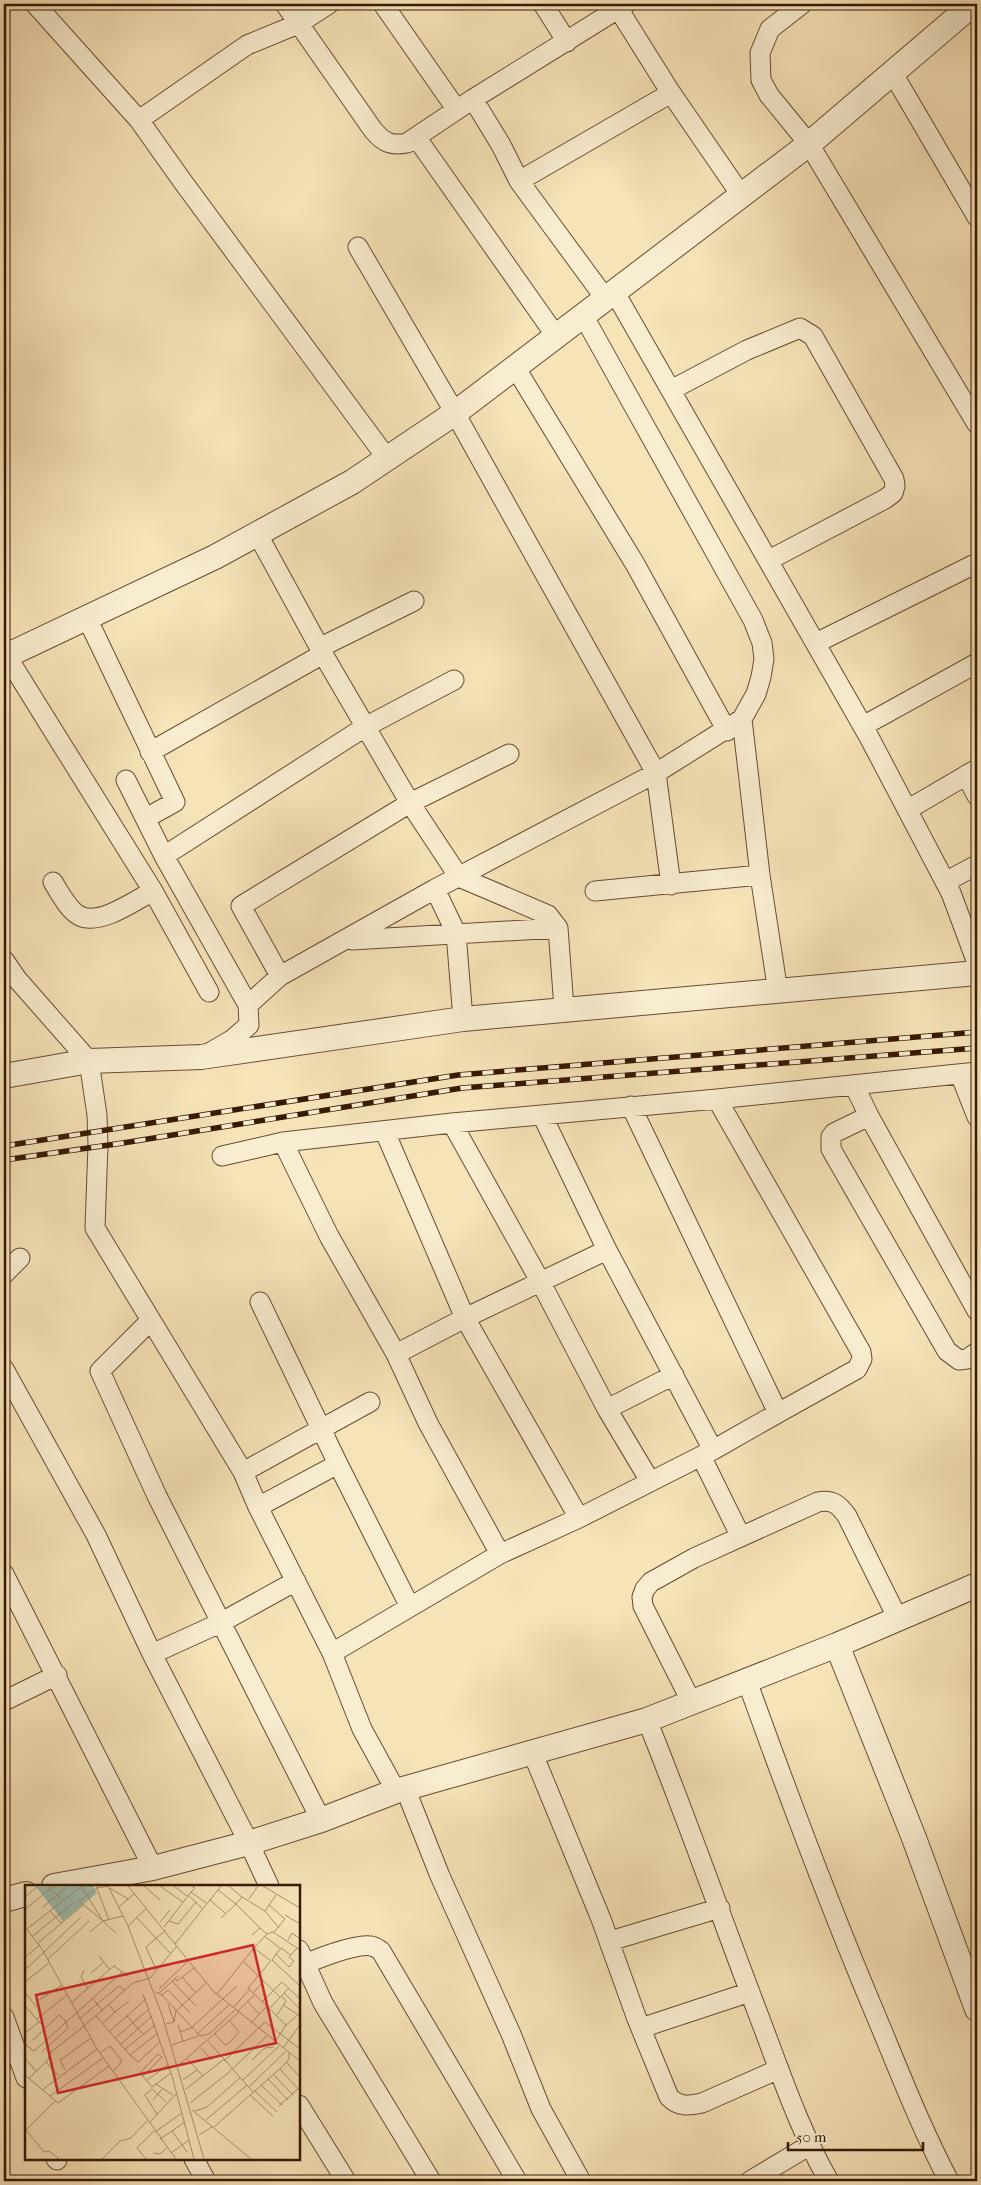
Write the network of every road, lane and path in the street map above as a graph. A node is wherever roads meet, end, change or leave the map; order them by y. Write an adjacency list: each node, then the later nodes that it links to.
1 (35, 4): 15 (street)
2 (285, 4): 9 (street)
3 (329, 4): 9 (street)
4 (383, 4): 14 (street)
5 (543, 4): 10 (street)
6 (802, 4): 17 (street)
7 (972, 4): 11 (street)
8 (622, 7): 10 (street); 12 (street)
9 (298, 24): 15 (street); 16 (street)
10 (567, 42): 13 (street)
11 (892, 72): 17 (street); 20 (street)
12 (671, 93): 18 (street); 19 (street)
13 (473, 99): 14 (street); 18 (street)
14 (457, 110): 16 (street)
15 (139, 120): 29 (street)
16 (416, 138): 24 (street)
17 (809, 144): 19 (street); 28 (street)
18 (520, 182): 22 (street)
19 (741, 195): 22 (street)
20 (977, 217)
21 (358, 247): 27 (street)
22 (610, 295): 23 (street); 26 (street)
23 (583, 315): 24 (street); 40 (street)
24 (556, 336): 25 (street)
25 (515, 367): 27 (street); 43 (street)
26 (671, 390): 31 (street); 31 (street)
27 (455, 413): 29 (street); 47 (street)
28 (977, 424)
29 (386, 457): 30 (street)
30 (258, 535): 34 (street); 36 (street)
31 (769, 560): 35 (street)
32 (977, 563): 35 (street)
33 (414, 601): 36 (street)
34 (87, 618): 37 (street); 44 (street)
35 (816, 643): 41 (street)
36 (321, 651): 42 (street); 44 (street)
37 (5, 656): 61 (street)
38 (977, 663): 41 (street)
39 (454, 680): 42 (street)
40 (742, 719): 43 (street); 55 (street)
41 (863, 726): 51 (street)
42 (365, 727): 50 (street); 53 (street)
43 (726, 731): 47 (street)
44 (150, 752): 52 (street)
45 (509, 754): 50 (street)
46 (971, 772): 49 (street); 51 (street)
47 (656, 773): 56 (street); 59 (street)
48 (126, 780): 52 (street)
49 (977, 796)
50 (410, 803): 56 (street); 69 (street)
51 (907, 810): 58 (street)
52 (146, 818): 53 (street)
53 (164, 856): 73 (street)
54 (977, 865): 58 (street)
55 (760, 875): 59 (street); 72 (street)
56 (459, 877): 60 (street); 63 (street)
57 (53, 882): 61 (street)
58 (945, 882): 67 (street)
59 (671, 885): 62 (street)
60 (435, 889): 64 (street); 65 (street)
61 (153, 891): 71 (street)
62 (595, 891)
63 (558, 928): 64 (street); 74 (street)
64 (456, 933): 65 (street); 75 (street)
65 (346, 940): 69 (street)
66 (4, 960): 70 (street)
67 (977, 963)
68 (977, 973): 72 (street)
69 (280, 976): 73 (street)
70 (11, 981): 77 (street)
71 (209, 992)
72 (778, 992): 74 (street)
73 (248, 1005): 76 (street)
74 (564, 1008): 75 (street)
75 (463, 1019): 76 (street)
76 (201, 1057): 77 (street)
77 (89, 1062): 79 (street); 97 (street)
78 (969, 1073): 80 (street); 85 (street)
79 (4, 1076)
80 (854, 1084): 81 (street); 84 (street)
81 (717, 1100): 82 (street); 104 (street)
82 (631, 1106): 83 (street); 104 (street)
83 (542, 1115): 86 (street); 90 (street)
84 (870, 1116): 95 (street); 98 (street)
85 (977, 1117)
86 (452, 1123): 87 (street); 93 (street)
87 (385, 1132): 88 (street); 96 (street)
88 (284, 1142): 89 (street); 99 (street)
89 (222, 1156)
90 (607, 1250): 93 (street); 101 (street)
91 (20, 1258): 92 (street)
92 (4, 1274)
93 (540, 1281): 96 (street); 103 (street)
94 (260, 1302): 105 (street)
95 (977, 1311)
96 (466, 1318): 99 (street); 111 (street)
97 (151, 1320): 108 (street); 119 (street)
98 (977, 1352)
99 (396, 1354): 113 (street)
100 (4, 1369): 122 (street)
101 (674, 1376): 103 (street); 106 (street)
102 (370, 1402): 105 (street)
103 (607, 1409): 109 (street)
104 (778, 1413): 106 (street)
105 (322, 1428): 107 (street); 108 (street)
106 (707, 1453): 109 (street); 112 (street)
107 (338, 1464): 110 (street); 117 (street)
108 (243, 1472): 110 (street)
109 (650, 1481): 111 (street)
110 (258, 1508): 115 (street)
111 (579, 1518): 113 (street)
112 (740, 1537): 118 (street); 126 (street)
113 (500, 1554): 117 (street)
114 (4, 1574): 123 (street)
115 (296, 1581): 119 (street); 121 (street)
116 (977, 1585): 118 (street)
117 (410, 1607): 121 (street)
118 (898, 1618): 120 (street)
119 (220, 1623): 122 (street); 130 (street)
120 (837, 1645): 124 (street); 141 (street)
121 (332, 1653): 129 (street)
122 (152, 1654): 131 (street)
123 (56, 1675): 125 (street); 132 (street)
124 (747, 1681): 126 (street); 156 (street)
125 (4, 1701)
126 (692, 1703): 127 (street)
127 (647, 1720): 128 (street); 137 (street)
128 (533, 1754): 129 (street); 138 (street)
129 (401, 1790): 130 (street); 153 (street)
130 (321, 1820): 131 (street)
131 (250, 1843): 132 (street); 134 (street)
132 (153, 1868): 133 (street)
133 (66, 1885)
134 (269, 1885)
135 (25, 1894): 136 (street)
136 (4, 1900)
137 (720, 1908): 138 (street); 140 (street)
138 (610, 1941): 143 (street)
139 (301, 1961): 151 (street); 152 (street)
140 (750, 1992): 143 (street); 144 (street)
141 (977, 2009)
142 (4, 2017): 145 (street)
143 (641, 2028): 144 (street)
144 (779, 2070): 147 (street)
145 (25, 2075)
146 (300, 2107): 150 (street)
147 (810, 2145): 154 (street); 155 (street)
148 (195, 2160): 149 (street)
149 (206, 2181)
150 (346, 2181)
151 (431, 2181)
152 (517, 2181)
153 (581, 2181)
154 (750, 2181)
155 (829, 2181)
156 (949, 2181)

